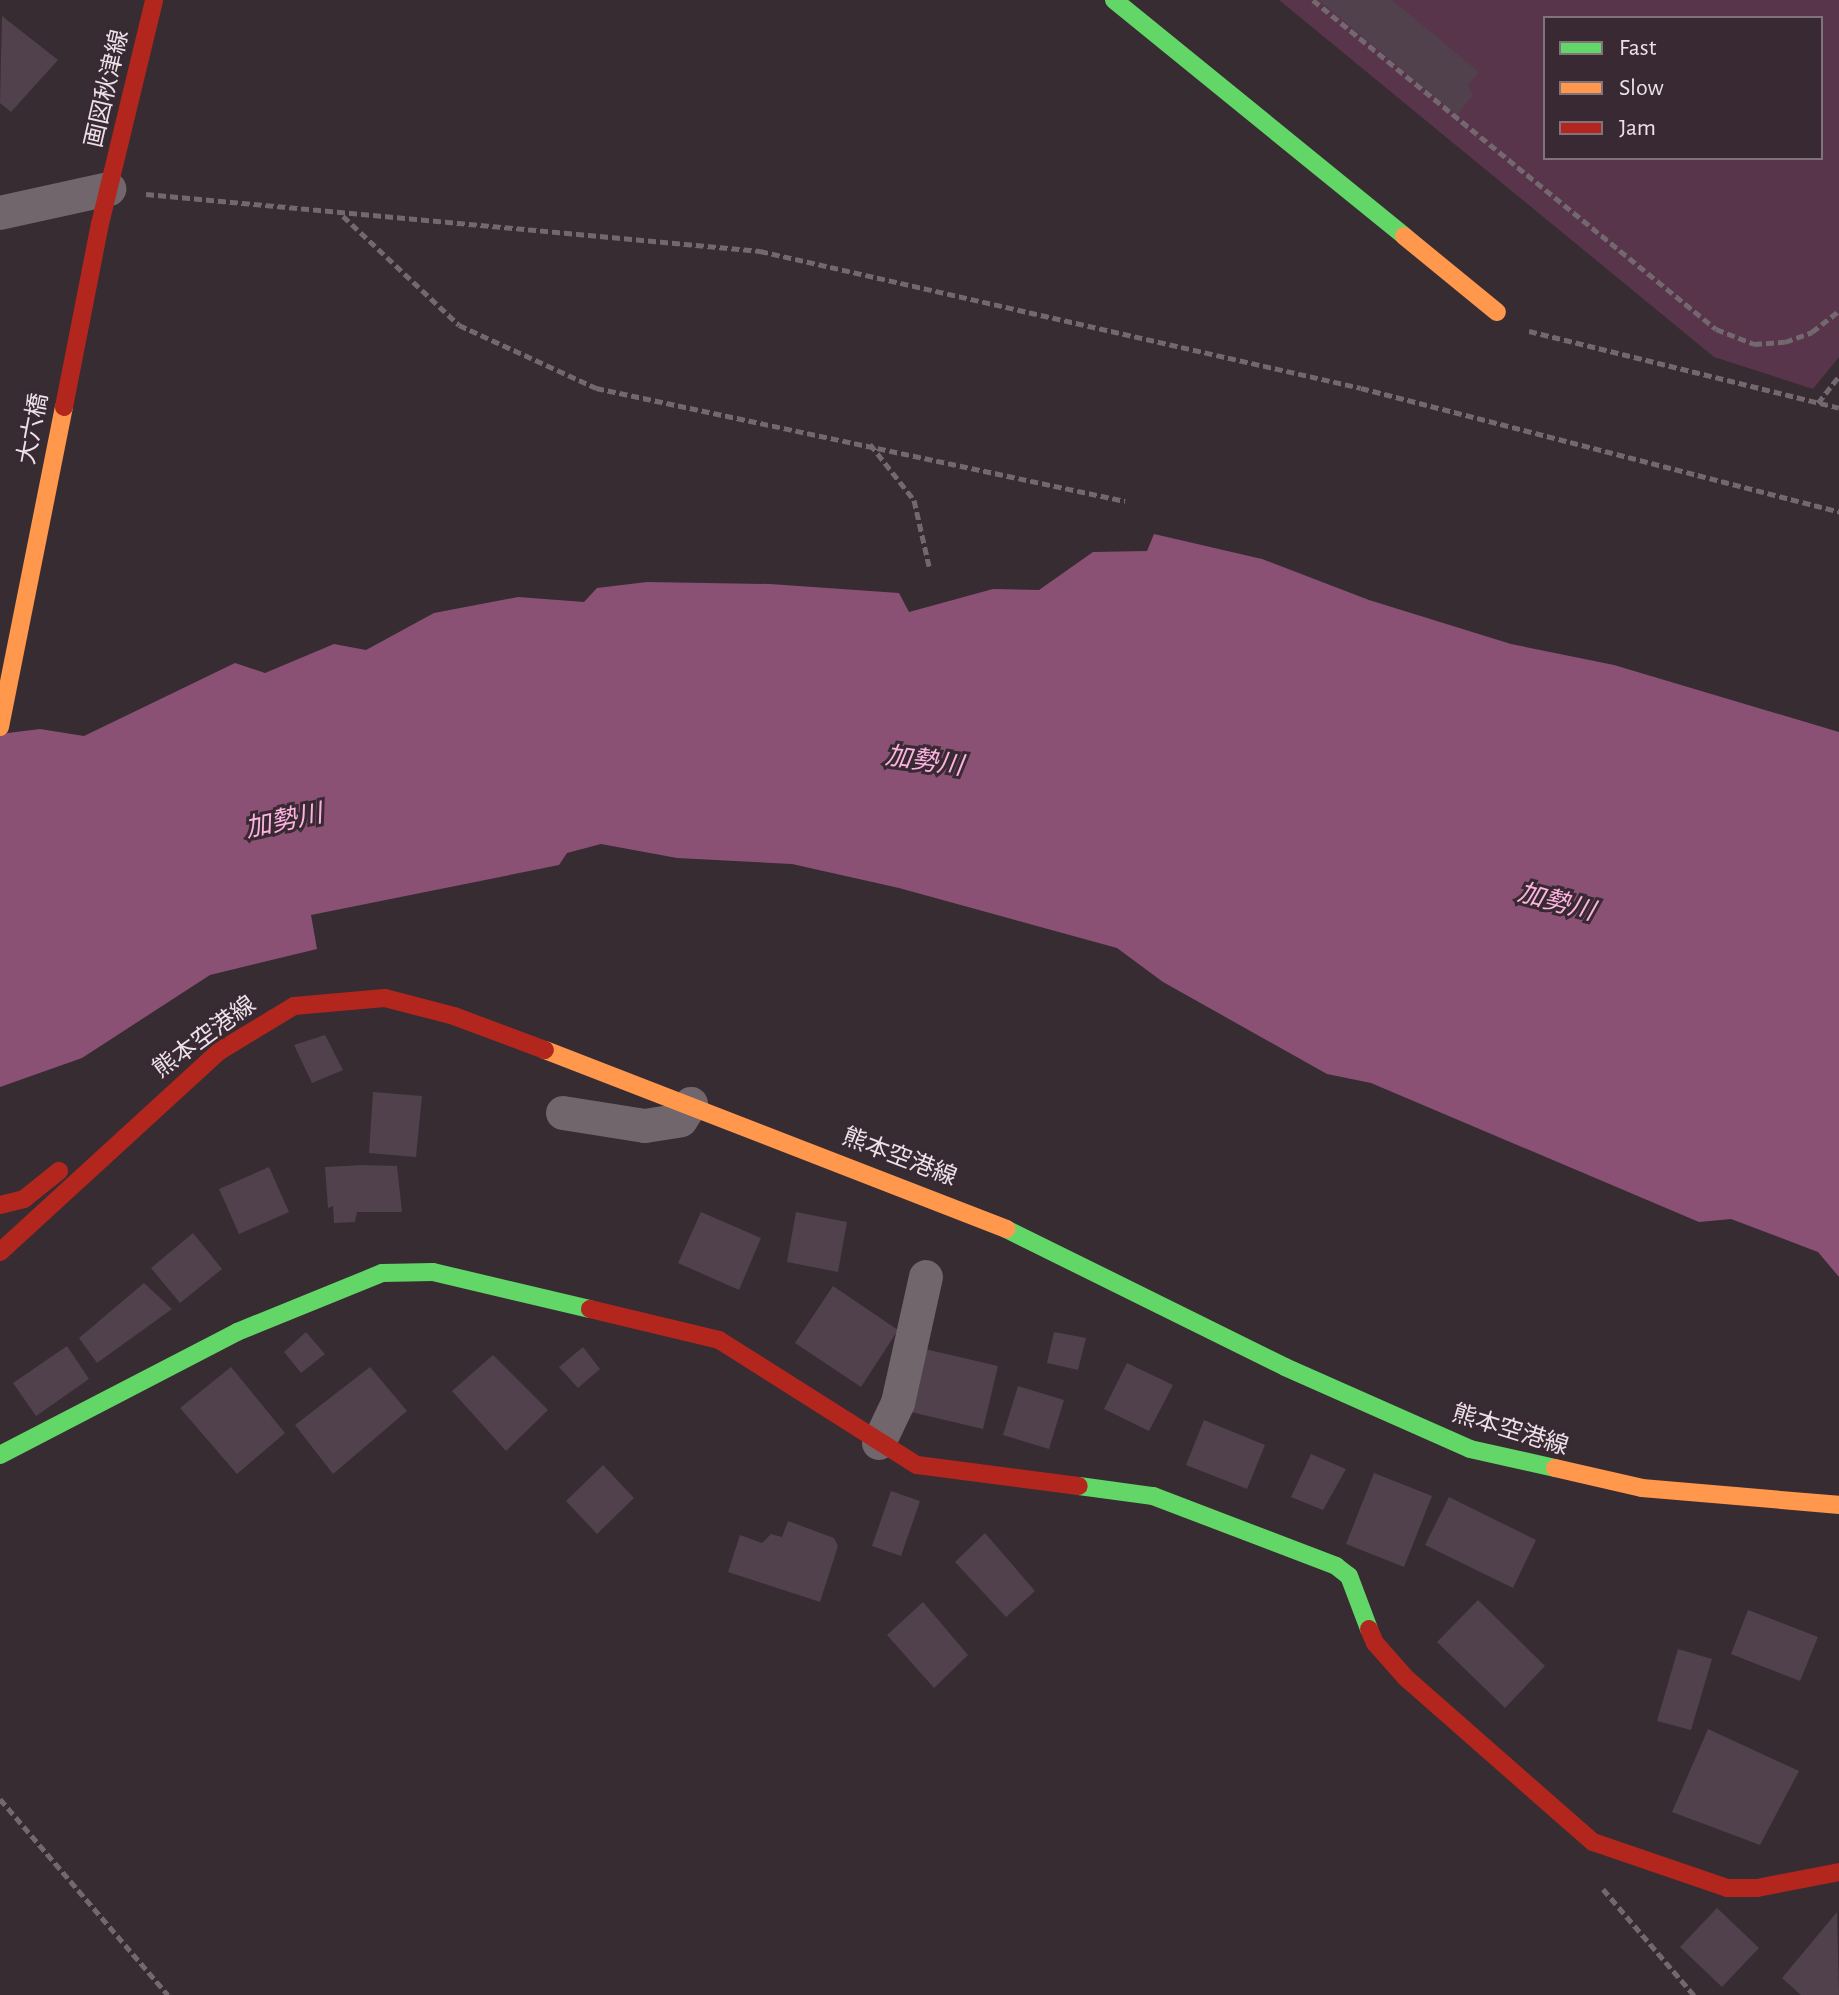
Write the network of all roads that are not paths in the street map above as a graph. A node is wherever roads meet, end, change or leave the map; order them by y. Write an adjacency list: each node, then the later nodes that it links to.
1 (154, 0): 3 (main road, 画図秋津線)
2 (1114, 0): 5 (main road)
3 (109, 189): 4 (street); 6 (main road, 大六橋)
4 (0, 213)
5 (1497, 312)
6 (0, 727)
7 (691, 1104): 8 (main road, 熊本空港線); 9 (street); 16 (main road, 熊本空港線)
8 (146, 1113): 10 (main road); 11 (main road, 熊本空港線)
9 (563, 1113)
10 (0, 1205)
11 (8, 1242): 12 (main road, 熊本空港線)
12 (0, 1252)
13 (926, 1277): 14 (street)
14 (879, 1443): 15 (main road); 17 (main road)
15 (0, 1455)
16 (1839, 1505)
17 (1839, 1872)

